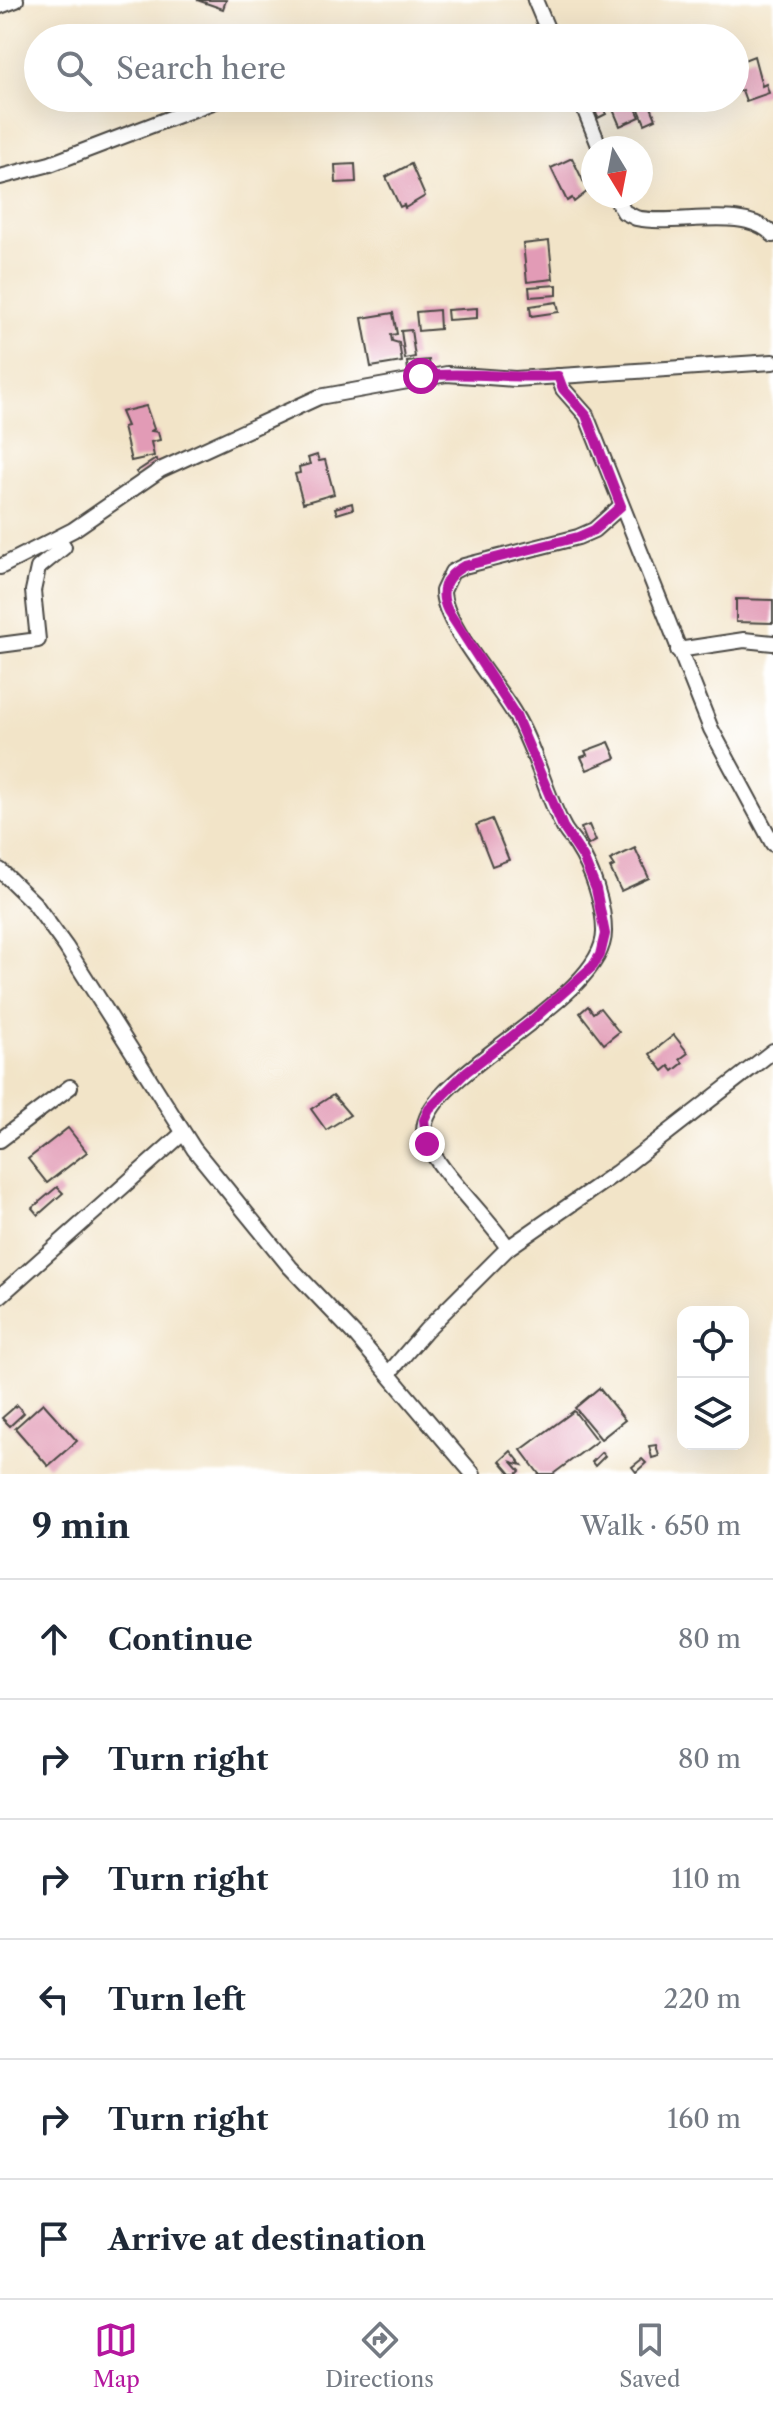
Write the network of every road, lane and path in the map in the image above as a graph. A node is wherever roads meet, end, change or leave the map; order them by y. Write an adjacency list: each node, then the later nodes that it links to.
1 (16, 0): 3 (street)
2 (535, 0): 4 (street)
3 (0, 6)
4 (545, 24)
5 (186, 112): 8 (street)
6 (586, 112): 7 (street)
7 (595, 136)
8 (0, 177)
9 (622, 208): 10 (street)
10 (773, 235)
11 (773, 362): 12 (street)
12 (558, 376): 13 (street); 14 (street)
13 (621, 506): 18 (street); 25 (street)
14 (58, 538): 15 (street); 17 (street)
15 (0, 567)
16 (773, 643): 18 (street)
17 (0, 645)
18 (678, 650): 19 (street)
19 (773, 844)
20 (0, 870): 23 (street)
21 (773, 1051): 25 (street)
22 (70, 1087): 24 (street)
23 (182, 1134): 26 (street); 27 (street)
24 (0, 1140)
25 (508, 1248): 27 (street)
26 (0, 1296)
27 (389, 1373): 28 (street)
28 (473, 1474)

